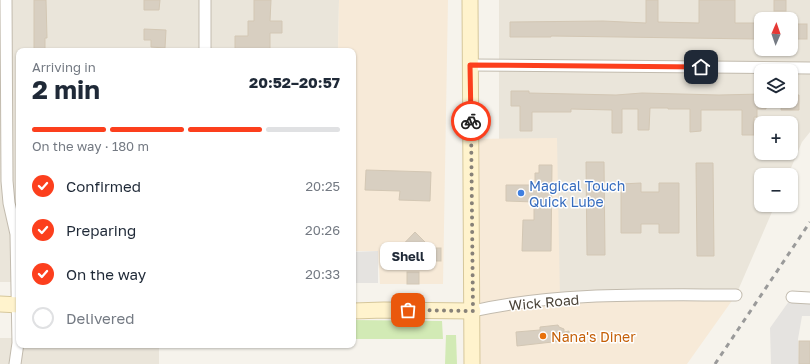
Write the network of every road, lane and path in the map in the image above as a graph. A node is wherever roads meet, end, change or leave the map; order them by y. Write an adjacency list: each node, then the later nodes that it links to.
1 (6, 0): 7 (street)
2 (206, 0): 4 (street)
3 (470, 0): 5 (main road)
4 (206, 48)
5 (470, 65): 6 (street); 15 (main road)
6 (810, 68)
7 (3, 120): 8 (street)
8 (16, 234)
9 (736, 295): 15 (street, Wick Road)
10 (792, 298): 11 (street)
11 (810, 298)
12 (0, 304): 13 (main road)
13 (16, 305)
14 (356, 311): 15 (main road, Wick Road)
15 (473, 311): 18 (main road)
16 (18, 348): 17 (street)
17 (16, 364)
18 (472, 364)

